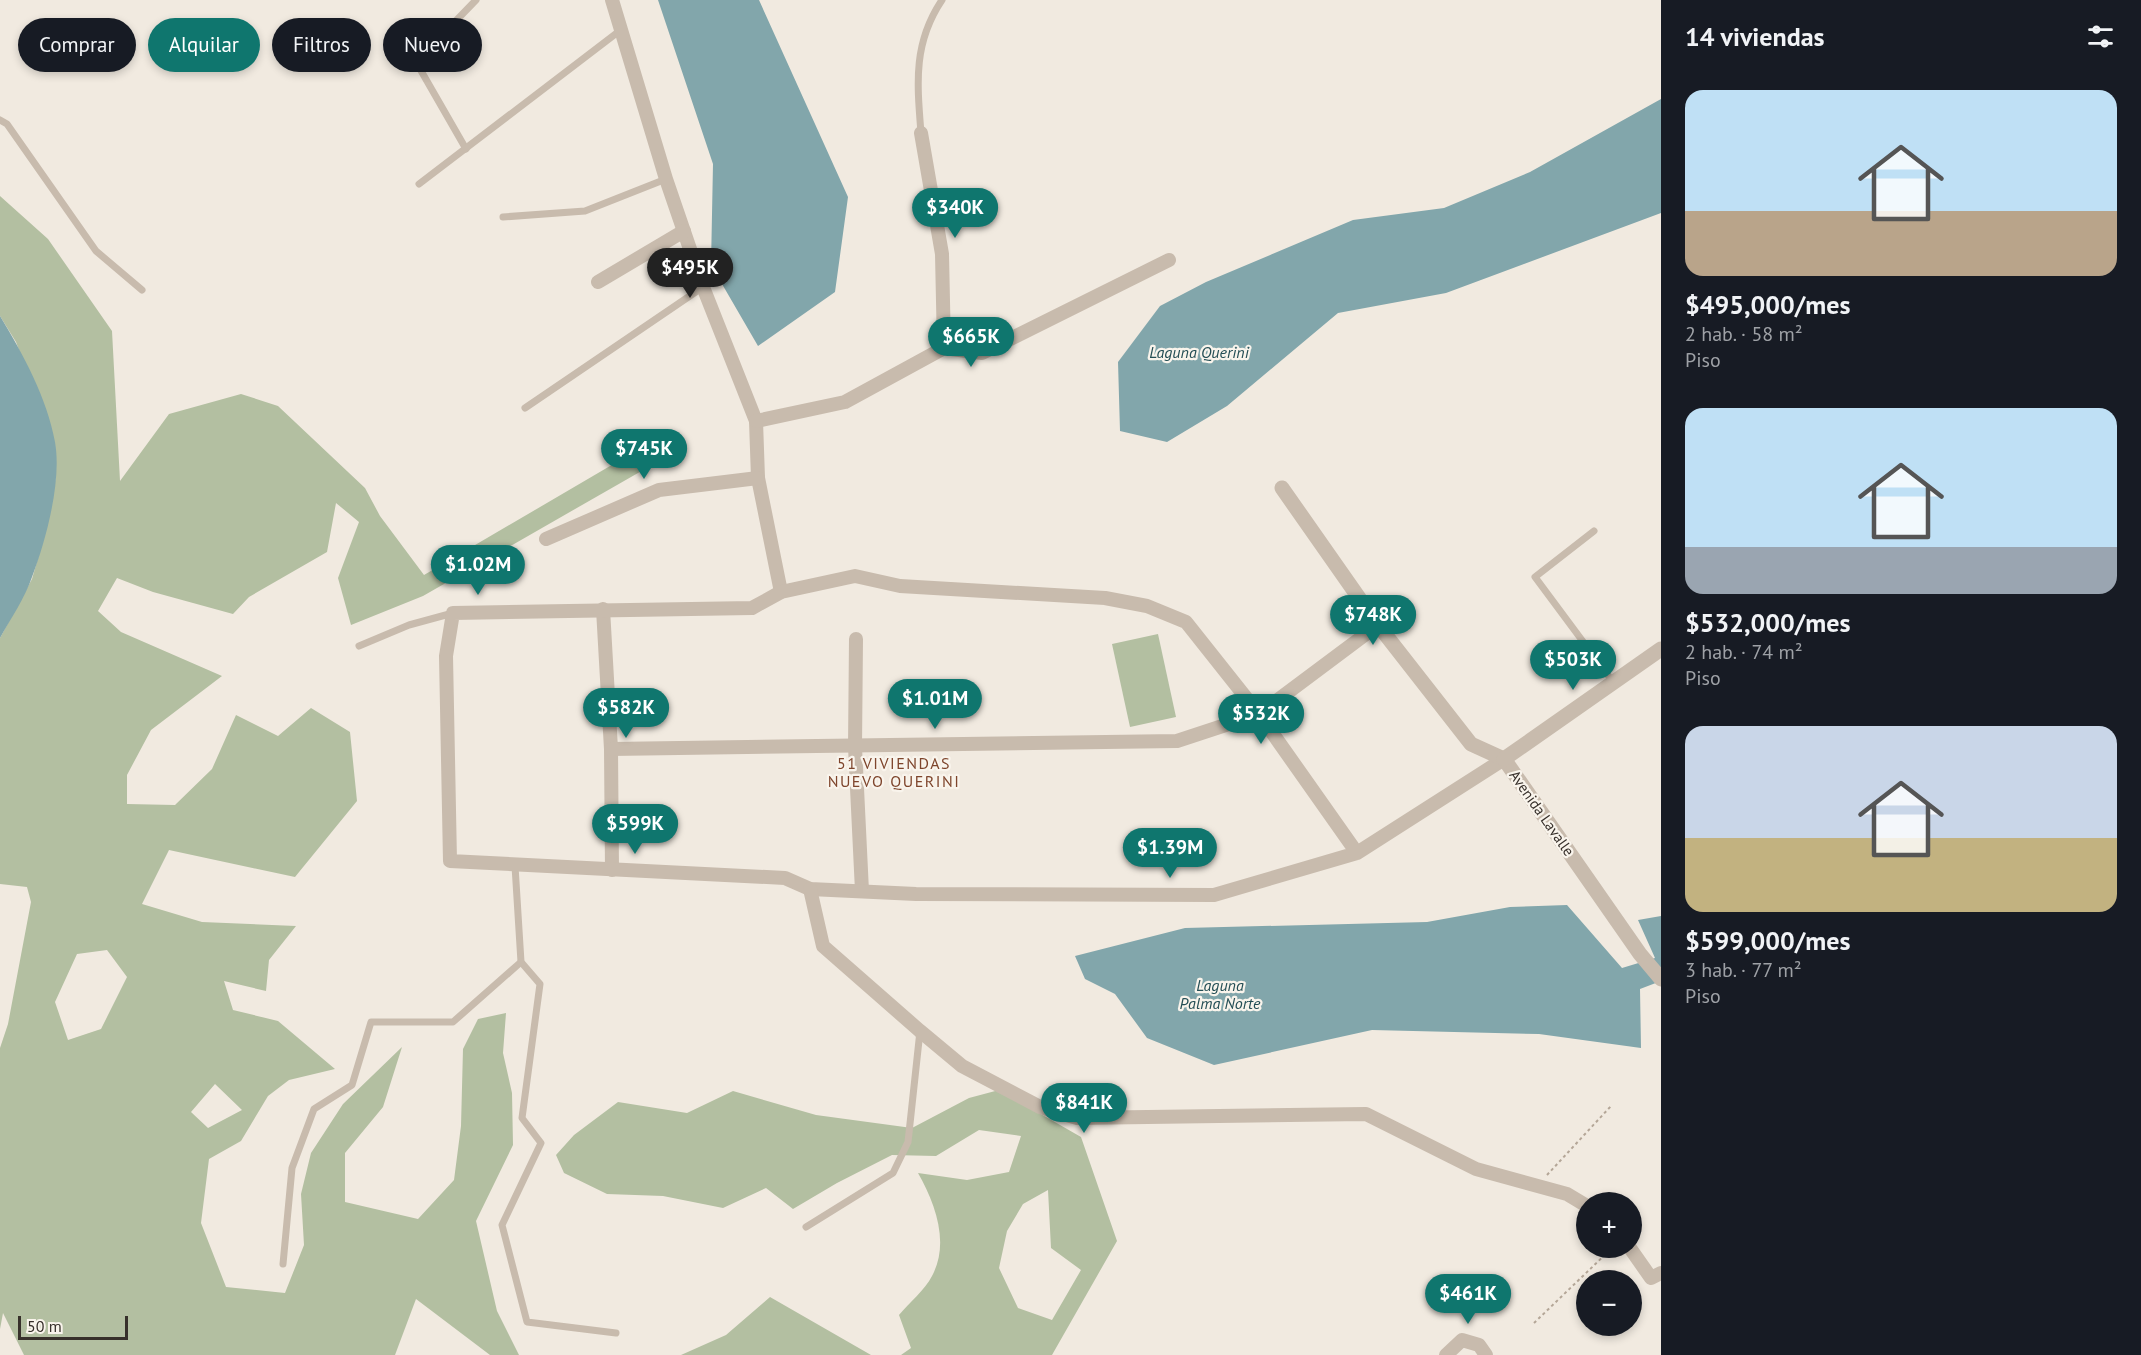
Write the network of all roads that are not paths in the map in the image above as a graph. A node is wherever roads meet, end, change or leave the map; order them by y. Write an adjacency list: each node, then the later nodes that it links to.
1 (476, 0): 7 (lane)
2 (612, 0): 4 (street)
3 (942, 0): 6 (lane)
4 (622, 29): 7 (lane); 8 (street)
5 (0, 120): 15 (lane)
6 (921, 133): 16 (street)
7 (465, 149): 9 (lane)
8 (666, 179): 10 (lane); 11 (street)
9 (419, 184)
10 (503, 217)
11 (684, 231): 13 (street); 14 (street)
12 (1169, 260): 16 (street)
13 (598, 282)
14 (703, 287): 17 (lane); 18 (street)
15 (142, 290)
16 (944, 348): 18 (street)
17 (525, 408)
18 (756, 421): 19 (street)
19 (758, 478): 22 (street); 23 (street)
20 (1282, 488): 26 (street, Avenida Lavalle)
21 (1594, 531): 30 (lane)
22 (546, 539)
23 (781, 592): 24 (street); 31 (street)
24 (603, 609): 25 (street); 33 (street)
25 (453, 612): 28 (lane); 36 (street)
26 (1378, 625): 31 (street); 34 (street, Avenida Lavalle)
27 (856, 639): 32 (street)
28 (359, 646)
29 (1661, 649): 30 (street)
30 (1614, 684): 34 (street)
31 (1259, 714): 32 (street); 35 (street)
32 (855, 747): 33 (street); 39 (street)
33 (611, 749): 37 (street)
34 (1504, 759): 35 (street); 41 (street, Avenida Lavalle)
35 (1357, 853): 39 (street)
36 (515, 866): 37 (street); 40 (lane)
37 (612, 870): 38 (street)
38 (810, 889): 39 (street); 42 (street)
39 (862, 891)
40 (520, 962): 46 (lane); 48 (lane)
41 (1661, 979)
42 (920, 1031): 43 (street); 44 (lane)
43 (1576, 1199)
44 (806, 1227)
45 (1637, 1258): 47 (street)
46 (283, 1264)
47 (1661, 1273)
48 (616, 1333)
49 (1446, 1355): 50 (street)
50 (1486, 1355)

